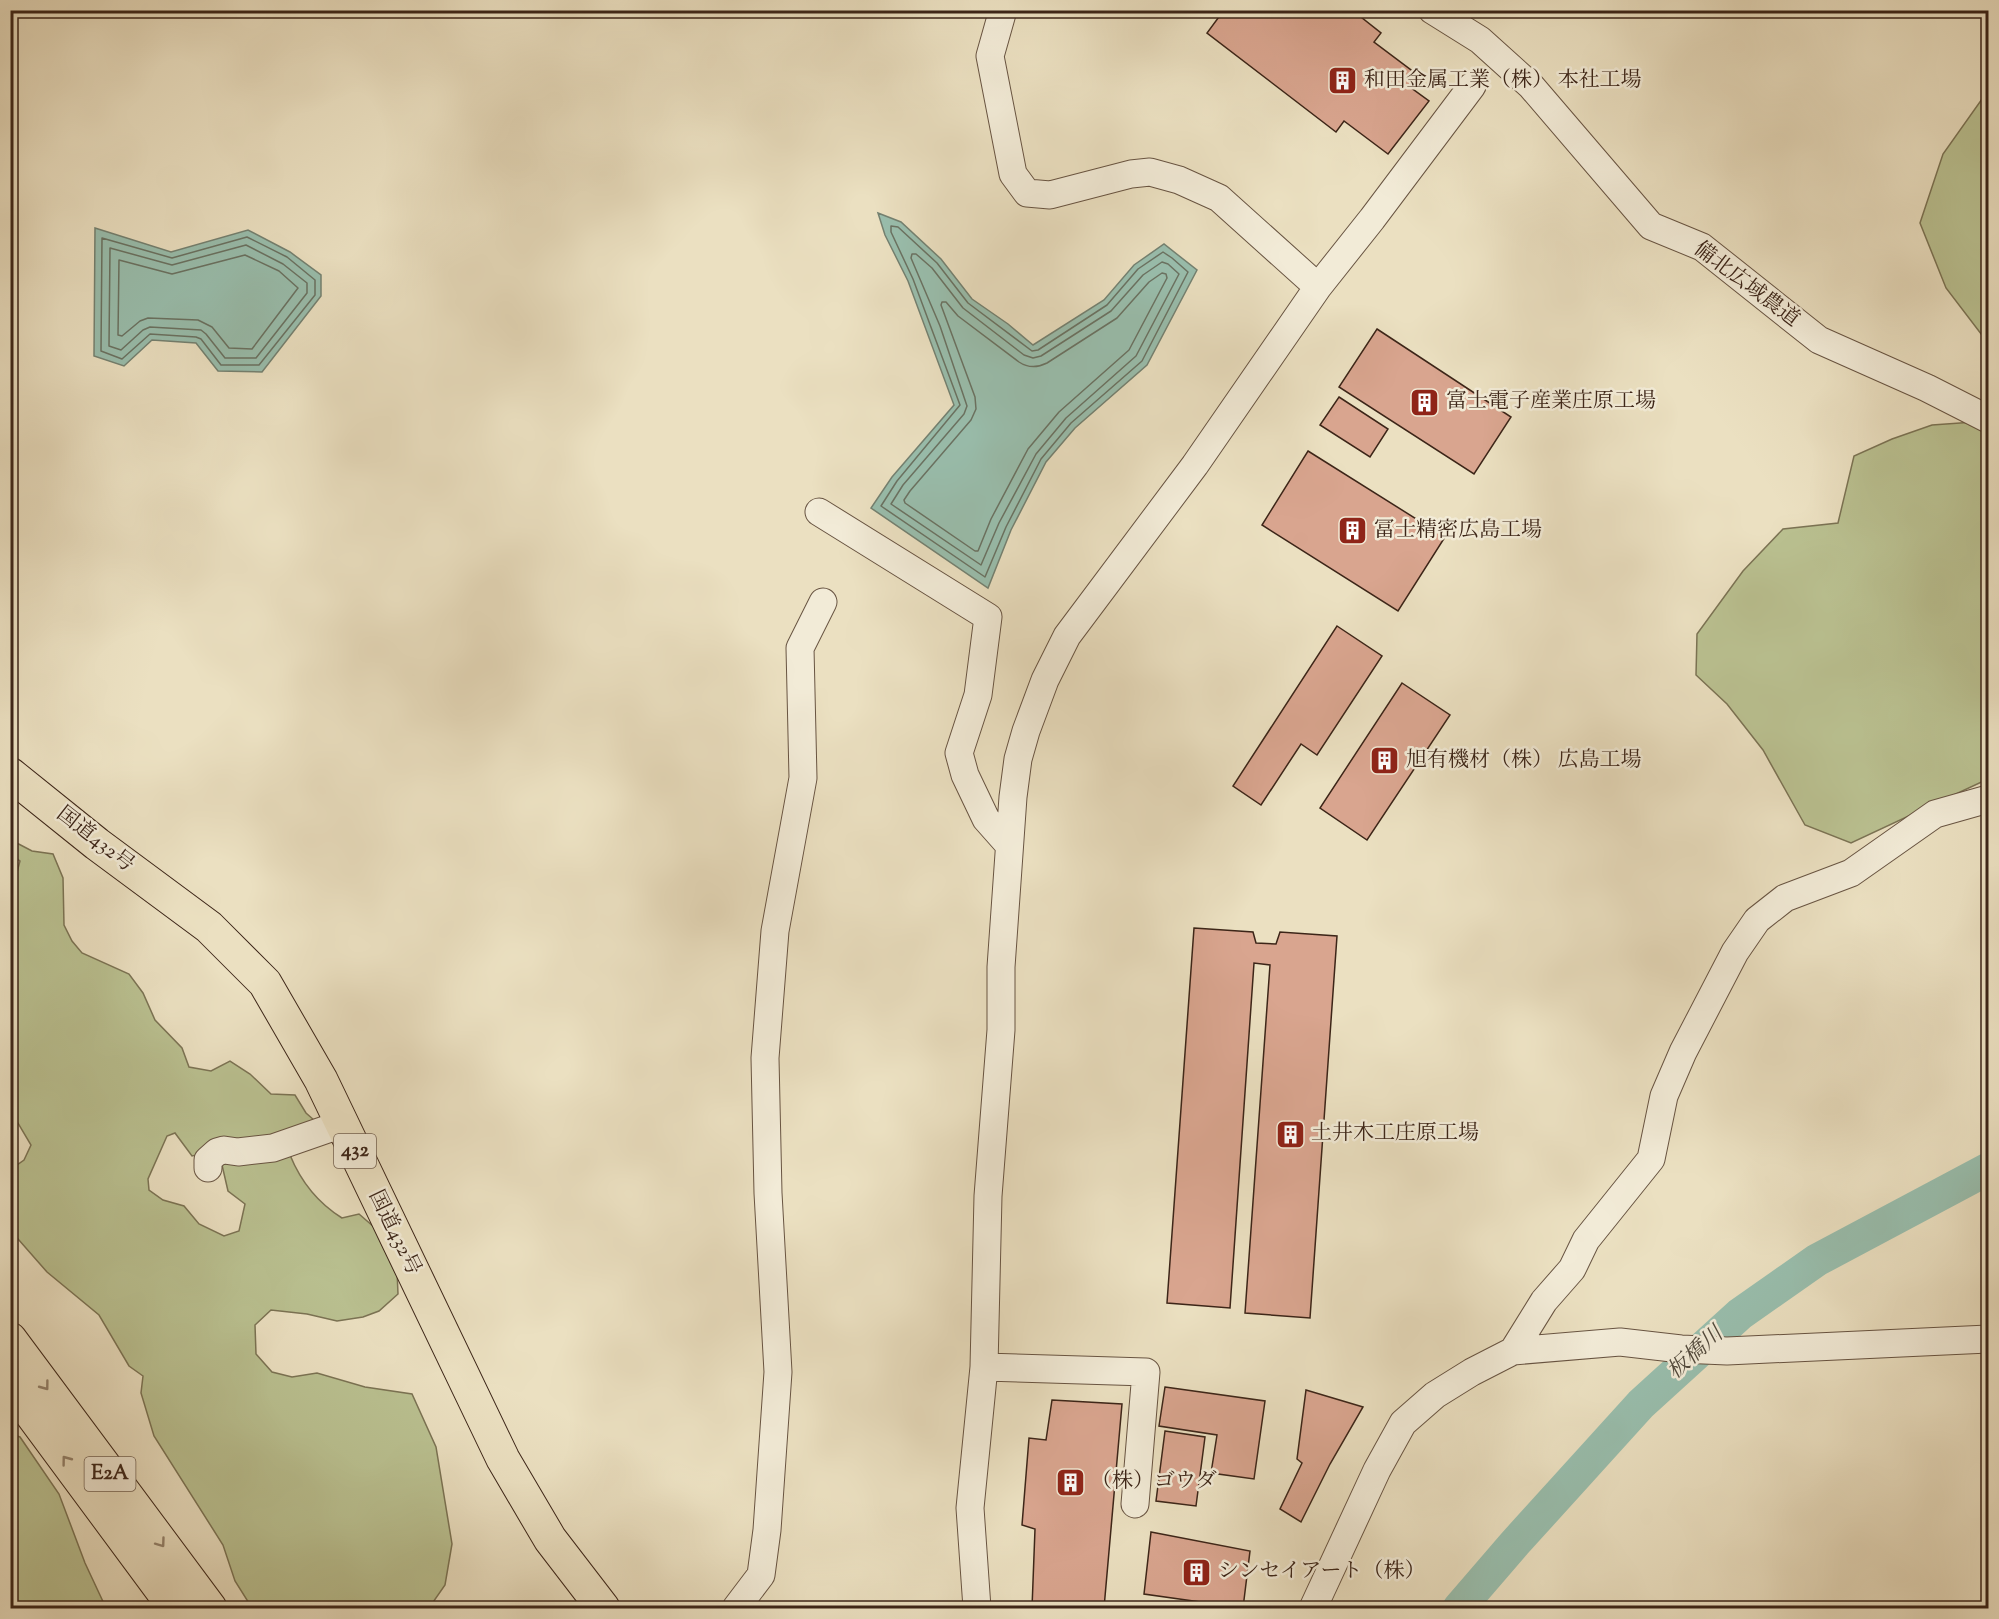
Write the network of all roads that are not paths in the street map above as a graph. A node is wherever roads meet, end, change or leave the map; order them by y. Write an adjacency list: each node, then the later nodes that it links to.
1 (1003, 10): 4 (street)
2 (1432, 10): 5 (street, 備北広域農道)
3 (1472, 86): 4 (street)
4 (1318, 287): 10 (street)
5 (1989, 419)
6 (819, 512): 10 (street)
7 (823, 602): 22 (street)
8 (10, 774): 11 (highway, 国道432号 / 432)
9 (1989, 799): 15 (street)
10 (1009, 845): 16 (street)
11 (342, 1124): 12 (street); 21 (highway, 国道432号 / 432)
12 (208, 1168)
13 (10, 1339): 20 (highway, E2A, one-way to 20)
14 (1989, 1339): 15 (street)
15 (1513, 1351): 24 (street)
16 (984, 1367): 18 (street); 23 (street)
17 (10, 1385): 19 (highway, E2A, one-way to 17)
18 (1135, 1504)
19 (175, 1608)
20 (210, 1608)
21 (603, 1608)
22 (736, 1608)
23 (977, 1608)
24 (1313, 1608)

